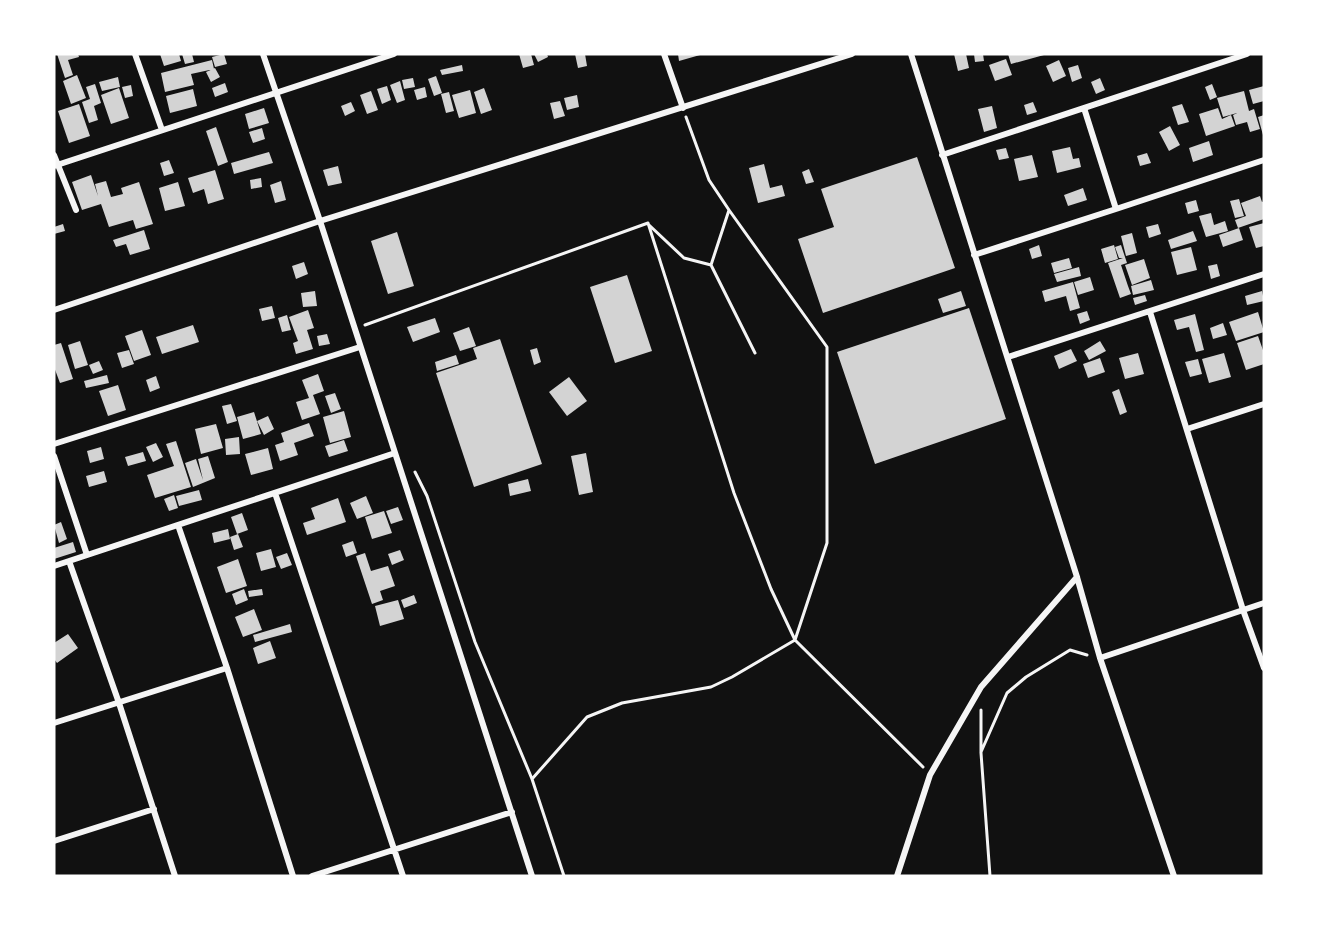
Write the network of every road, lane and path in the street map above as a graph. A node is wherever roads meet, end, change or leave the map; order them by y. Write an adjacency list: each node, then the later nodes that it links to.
1 (135, 54): 11 (street)
2 (263, 54): 8 (street)
3 (394, 54): 8 (street)
4 (664, 54): 9 (street)
5 (852, 54): 9 (street)
6 (911, 54): 13 (street)
7 (1247, 54): 10 (street)
8 (277, 92): 11 (street); 19 (street)
9 (683, 108): 18 (path); 19 (street)
10 (1084, 108): 13 (street); 16 (street)
11 (162, 130): 15 (street)
12 (54, 155): 15 (street)
13 (942, 155): 21 (street)
14 (1264, 160): 16 (street)
15 (56, 165): 17 (street)
16 (1116, 209): 21 (street)
17 (76, 210)
18 (729, 210): 22 (path); 44 (path)
19 (320, 221): 24 (street); 26 (street)
20 (648, 223): 22 (path); 26 (path); 44 (path)
21 (974, 255): 29 (street)
22 (711, 265): 28 (path)
23 (1264, 274): 25 (street)
24 (54, 310)
25 (1150, 312): 29 (street); 31 (street)
26 (354, 329): 27 (street)
27 (360, 346): 32 (street); 33 (street)
28 (755, 353)
29 (1008, 357): 41 (street)
30 (1264, 404): 31 (street)
31 (1187, 429): 43 (street)
32 (54, 444)
33 (395, 453): 35 (street); 55 (street)
34 (54, 456): 38 (street)
35 (275, 493): 37 (street); 57 (street)
36 (427, 496): 53 (path)
37 (178, 525): 38 (street); 46 (street)
38 (87, 555): 39 (street)
39 (69, 561): 40 (street); 48 (street)
40 (54, 566)
41 (1077, 577): 45 (street); 52 (street)
42 (1264, 603): 43 (street)
43 (1244, 609): 45 (street); 47 (street)
44 (795, 640): 52 (path); 53 (path)
45 (1100, 658): 51 (path); 66 (street)
46 (227, 668): 48 (street); 59 (street)
47 (1264, 668)
48 (119, 703): 50 (street); 54 (street)
49 (981, 709): 51 (path)
50 (54, 723)
51 (981, 753): 65 (path)
52 (930, 775): 64 (street)
53 (532, 779): 63 (path)
54 (154, 809): 56 (street); 58 (street)
55 (512, 812): 57 (street); 62 (street)
56 (54, 841)
57 (395, 849): 60 (street); 61 (street)
58 (175, 876)
59 (293, 876)
60 (312, 876)
61 (403, 876)
62 (532, 876)
63 (564, 876)
64 (897, 876)
65 (990, 876)
66 (1174, 876)

